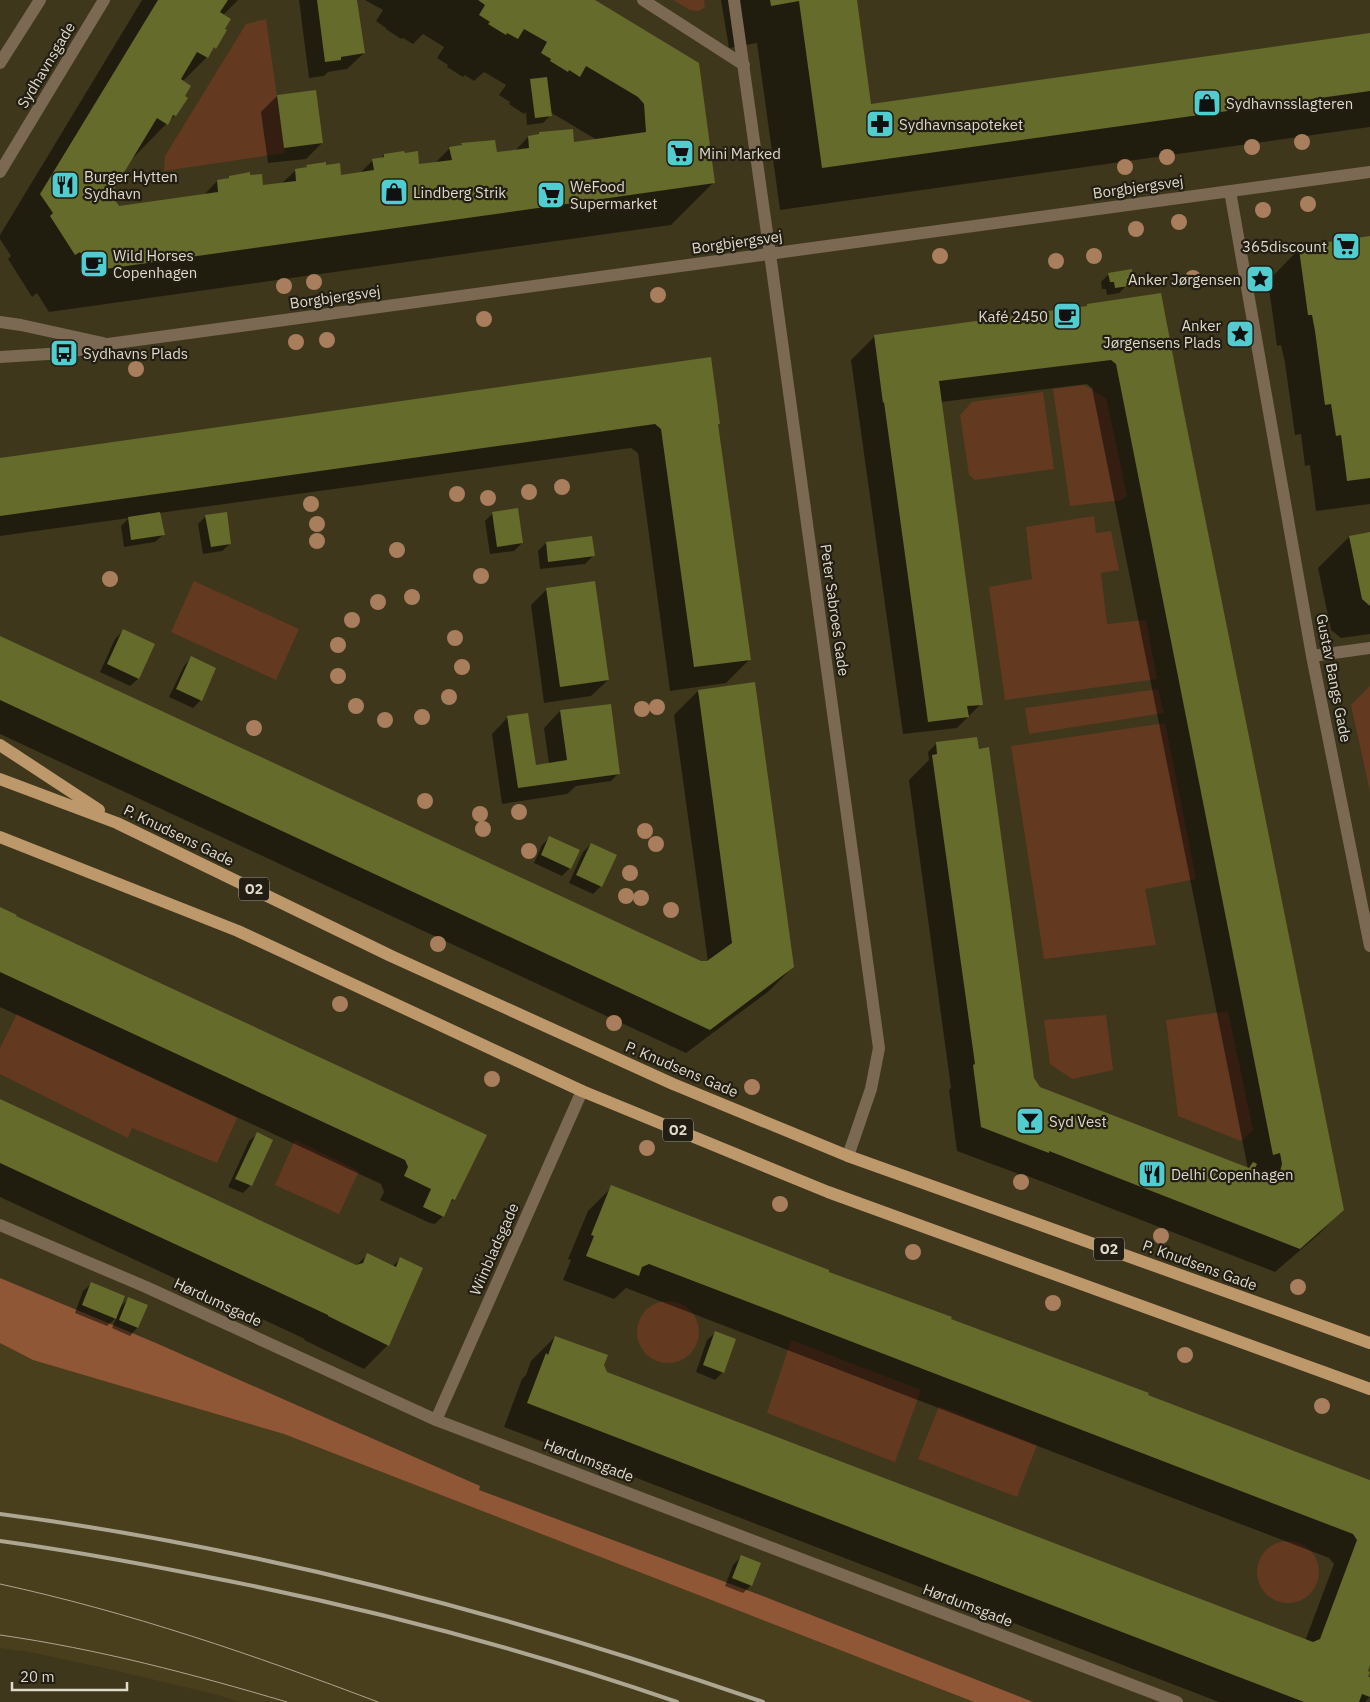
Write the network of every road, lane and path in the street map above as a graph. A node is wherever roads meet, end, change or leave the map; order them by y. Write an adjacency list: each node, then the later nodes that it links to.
1 (40, 0): 5 (street)
2 (104, 0): 7 (street, Sydhavnsgade)
3 (643, 0): 6 (street)
4 (734, 0): 6 (street, Peter Sabroes Gade)
5 (1, 61)
6 (744, 64): 10 (street, Peter Sabroes Gade)
7 (0, 172)
8 (1370, 172): 9 (street, Borgbjergsvej)
9 (1230, 191): 10 (street, Borgbjergsvej); 15 (street, Gustav Bangs Gade)
10 (770, 254): 12 (street, Borgbjergsvej); 22 (street, Peter Sabroes Gade)
11 (0, 322): 12 (street, Borgbjergsvej)
12 (108, 344): 13 (street, Borgbjergsvej)
13 (0, 358)
14 (1370, 648): 15 (street)
15 (1312, 656): 20 (street, Gustav Bangs Gade)
16 (0, 745): 18 (main road)
17 (0, 779): 18 (main road, P. Knudsens Gade / O2)
18 (117, 823): 22 (main road, P. Knudsens Gade / O2)
19 (0, 837): 21 (main road, O2)
20 (1370, 946)
21 (582, 1091): 25 (main road, O2); 26 (street, Wiinbladsgade)
22 (848, 1156): 24 (main road, P. Knudsens Gade / O2)
23 (0, 1225): 26 (street, Hørdumsgade)
24 (1370, 1343)
25 (1370, 1389)
26 (436, 1420): 27 (street, Hørdumsgade)
27 (1177, 1702)

